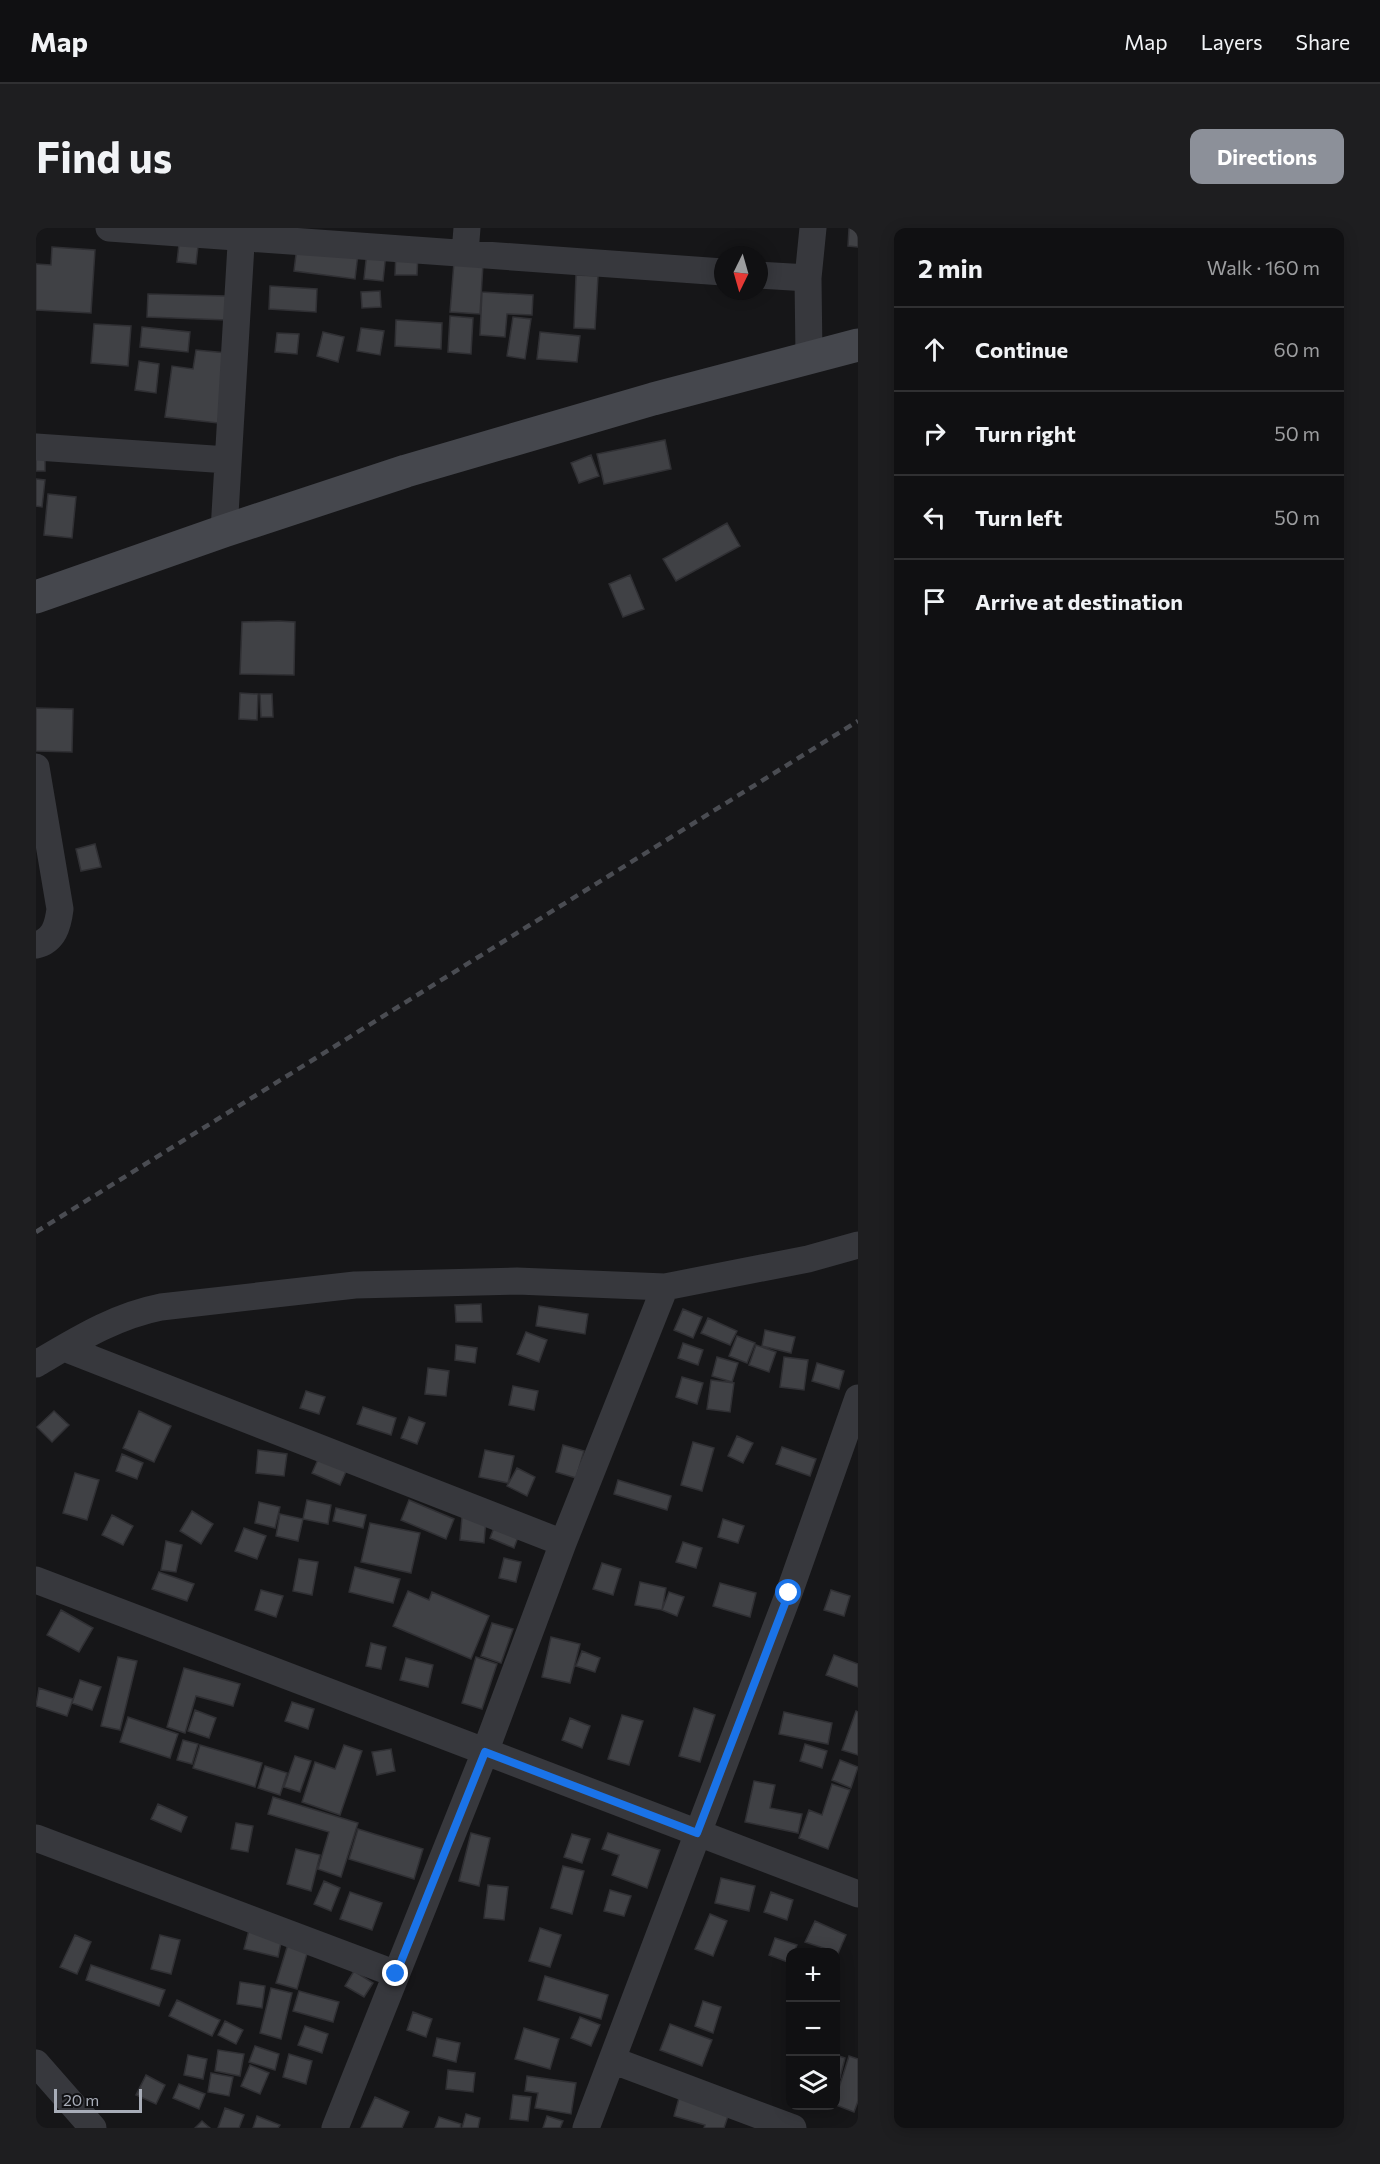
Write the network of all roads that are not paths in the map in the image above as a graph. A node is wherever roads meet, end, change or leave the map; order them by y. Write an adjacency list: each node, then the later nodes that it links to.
1 (109, 228): 3 (street)
2 (813, 228): 7 (street)
3 (241, 232): 4 (street); 11 (street)
4 (466, 241): 5 (street)
5 (714, 271)
6 (768, 275): 7 (street)
7 (808, 278): 9 (street)
8 (858, 345): 9 (main road)
9 (809, 357): 12 (main road)
10 (36, 447): 11 (street)
11 (228, 460): 12 (street)
12 (224, 531): 13 (main road)
13 (36, 597)
14 (36, 767): 15 (street)
15 (36, 945)
16 (858, 1245): 17 (street)
17 (665, 1287): 18 (street); 21 (street)
18 (64, 1348): 19 (street); 21 (street)
19 (36, 1364)
20 (856, 1411): 24 (street)
21 (563, 1543): 23 (street)
22 (36, 1580): 23 (street)
23 (485, 1752): 24 (street); 27 (street)
24 (697, 1833): 26 (street); 28 (street)
25 (36, 1838): 27 (street)
26 (858, 1894)
27 (396, 1974): 31 (street)
28 (612, 2060): 32 (street); 33 (street)
29 (36, 2063): 30 (street)
30 (93, 2128)
31 (335, 2128)
32 (586, 2128)
33 (792, 2128)

